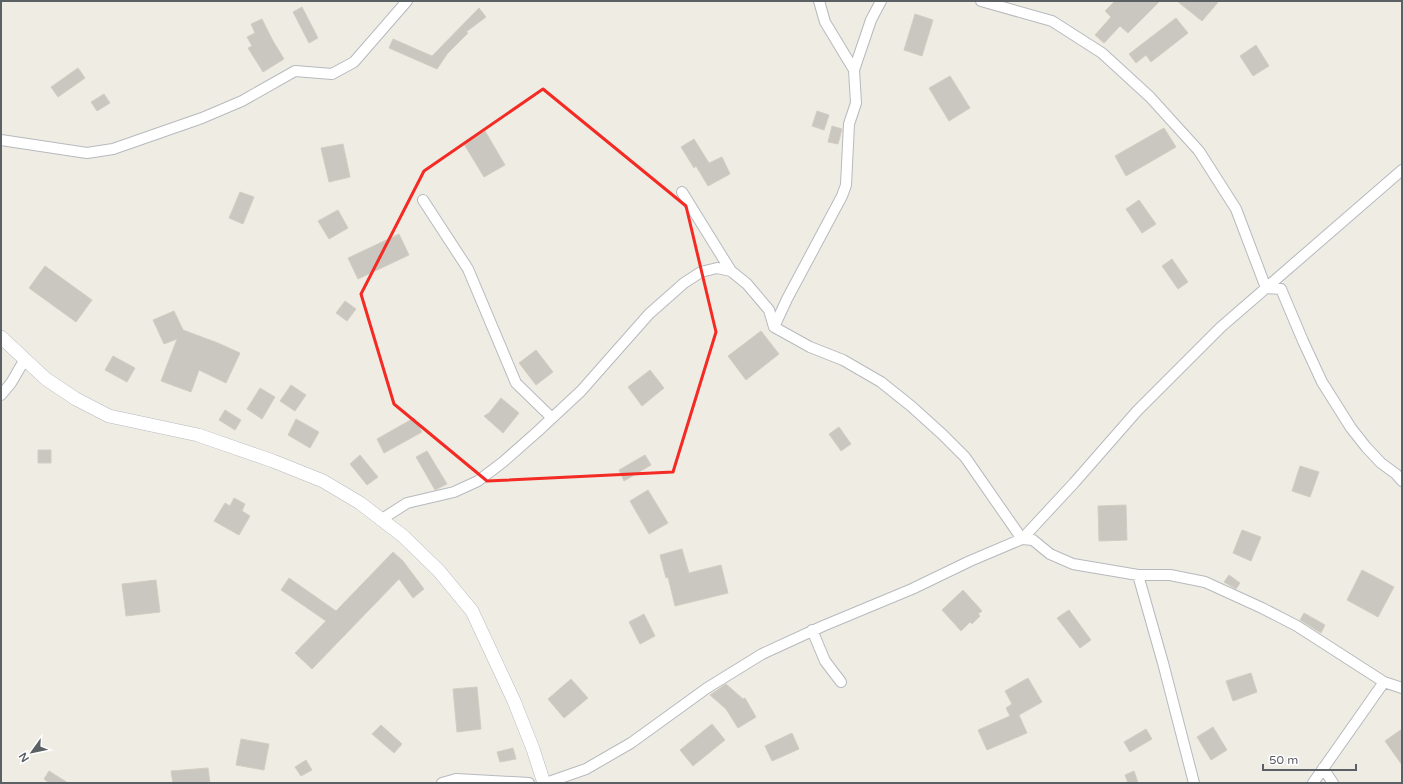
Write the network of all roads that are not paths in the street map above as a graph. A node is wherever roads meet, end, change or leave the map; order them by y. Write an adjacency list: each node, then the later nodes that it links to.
1 (407, 1): 6 (street)
2 (819, 1): 5 (street)
3 (881, 1): 5 (street)
4 (981, 1): 11 (street)
5 (854, 70): 12 (street)
6 (1, 140)
7 (1402, 170): 11 (street)
8 (682, 192): 10 (street)
9 (422, 200): 16 (street)
10 (731, 271): 12 (street); 16 (street)
11 (1266, 288): 17 (street); 19 (street)
12 (774, 327): 19 (street)
13 (1, 337): 14 (street)
14 (25, 359): 15 (street); 18 (street)
15 (1, 395)
16 (552, 418): 18 (street)
17 (1402, 481)
18 (382, 520): 28 (street)
19 (1022, 539): 20 (street); 21 (street)
20 (1138, 576): 23 (street); 29 (street)
21 (812, 630): 22 (street); 28 (street)
22 (841, 682)
23 (1384, 682): 24 (street); 25 (street)
24 (1402, 688)
25 (1323, 768): 30 (street); 31 (street)
26 (442, 783): 27 (street)
27 (529, 783)
28 (545, 783)
29 (1194, 783)
30 (1313, 783)
31 (1333, 783)

